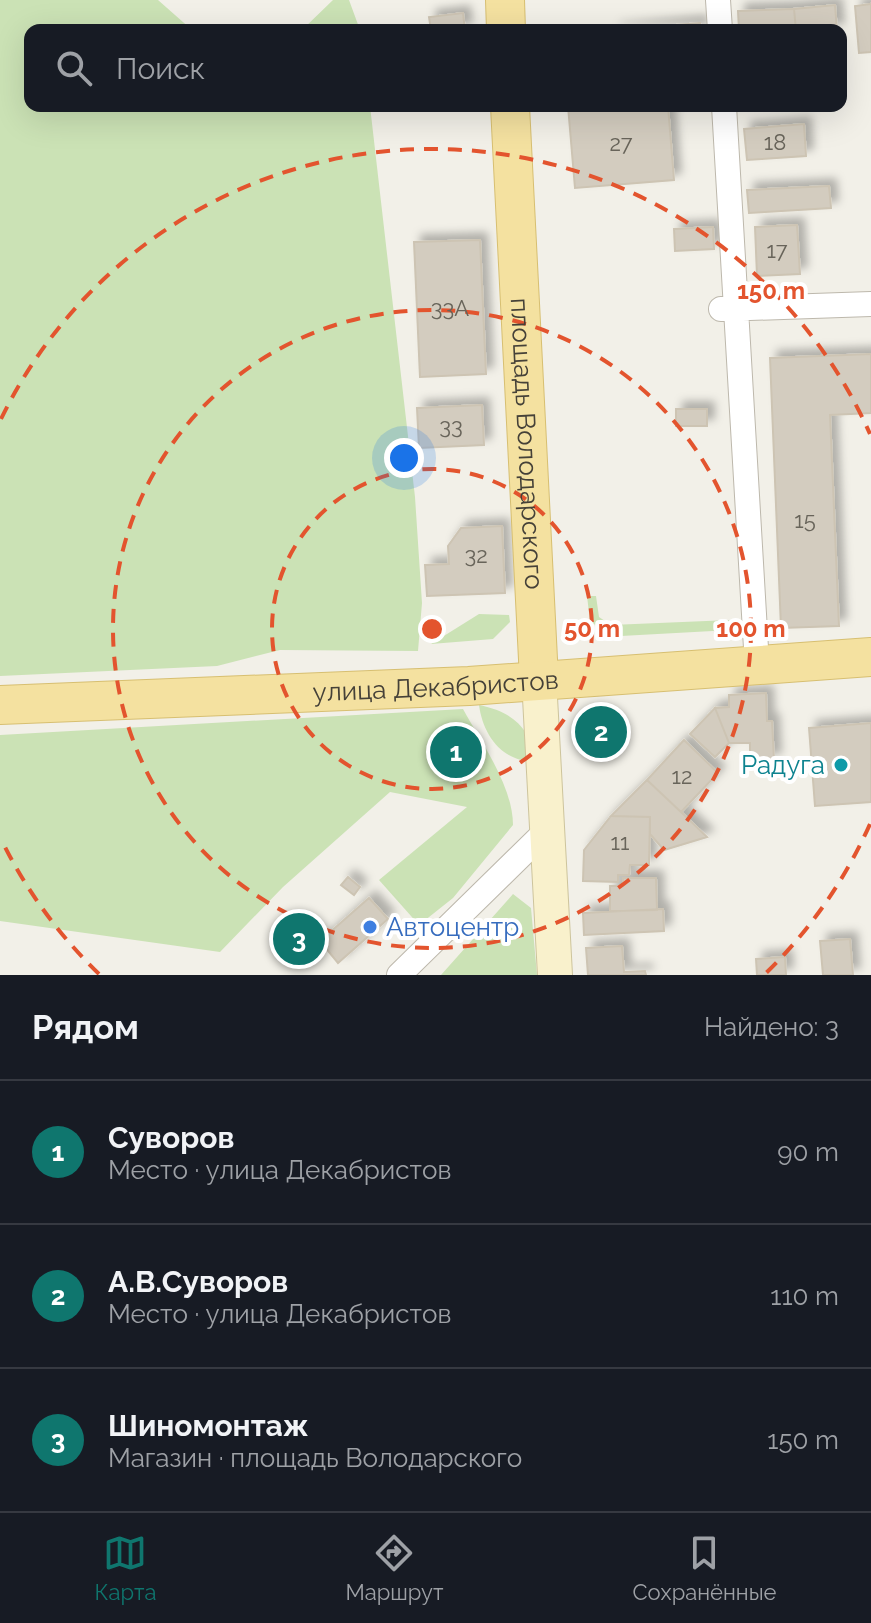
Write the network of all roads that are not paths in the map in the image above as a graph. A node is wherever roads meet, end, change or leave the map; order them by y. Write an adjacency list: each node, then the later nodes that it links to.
1 (505, 0): 3 (main road)
2 (718, 0): 4 (street)
3 (506, 24)
4 (720, 24)
5 (510, 112): 11 (main road, площадь Володарского)
6 (724, 112): 8 (street)
7 (871, 304): 8 (street)
8 (729, 309): 10 (street)
9 (871, 657): 10 (main road, улица Декабристов)
10 (757, 665): 11 (main road, улица Декабристов)
11 (539, 679): 12 (main road, улица Декабристов); 13 (main road, площадь Володарского)
12 (0, 705)
13 (546, 831): 14 (street); 15 (main road, площадь Володарского)
14 (399, 975)
15 (555, 975)

